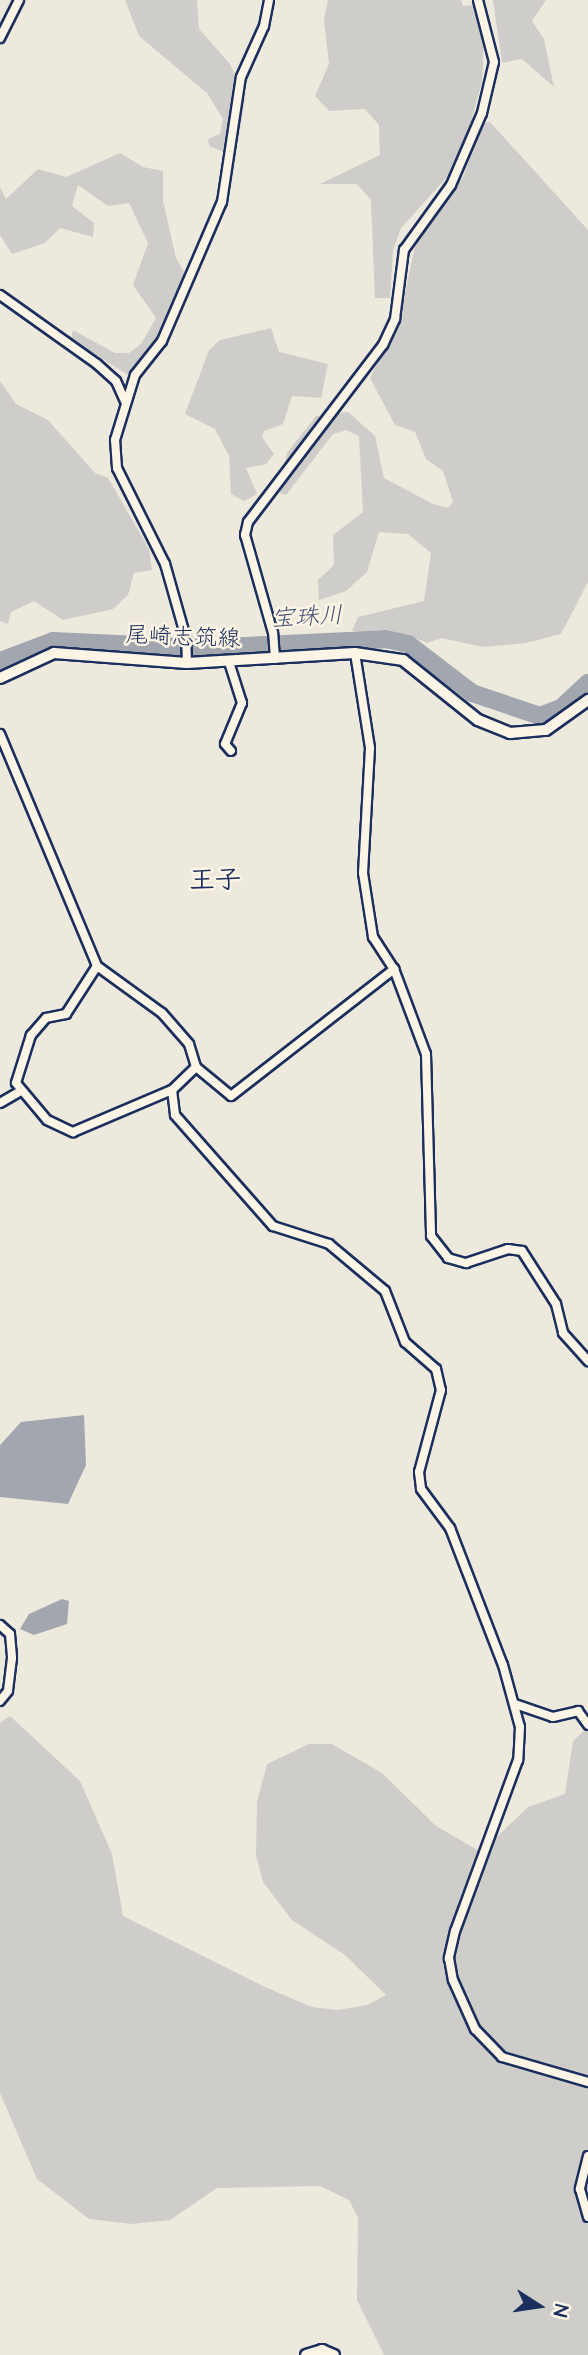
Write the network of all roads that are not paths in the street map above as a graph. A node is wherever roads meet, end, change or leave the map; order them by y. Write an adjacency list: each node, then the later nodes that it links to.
1 (19, 0): 4 (street)
2 (269, 0): 6 (street)
3 (478, 0): 8 (street)
4 (0, 38)
5 (0, 295): 6 (street)
6 (126, 403): 9 (street)
7 (355, 653): 8 (main road, 尾崎志筑線); 12 (main road, 尾崎志筑線); 16 (street)
8 (274, 654): 10 (main road, 尾崎志筑線)
9 (187, 659): 10 (main road, 尾崎志筑線); 11 (main road, 尾崎志筑線)
10 (229, 662): 14 (street)
11 (0, 678)
12 (588, 700)
13 (0, 734): 15 (street)
14 (231, 751)
15 (97, 966): 17 (street); 19 (street)
16 (394, 969): 17 (street); 21 (street)
17 (196, 1067): 18 (street)
18 (172, 1090): 19 (street); 24 (street)
19 (22, 1091): 20 (street)
20 (0, 1103)
21 (588, 1362)
22 (0, 1625): 23 (street)
23 (0, 1702)
24 (515, 1704): 25 (street); 26 (street)
25 (588, 1725)
26 (588, 2082)
27 (588, 2156): 28 (street)
28 (588, 2217)
29 (306, 2355): 30 (main road)
30 (334, 2355)

